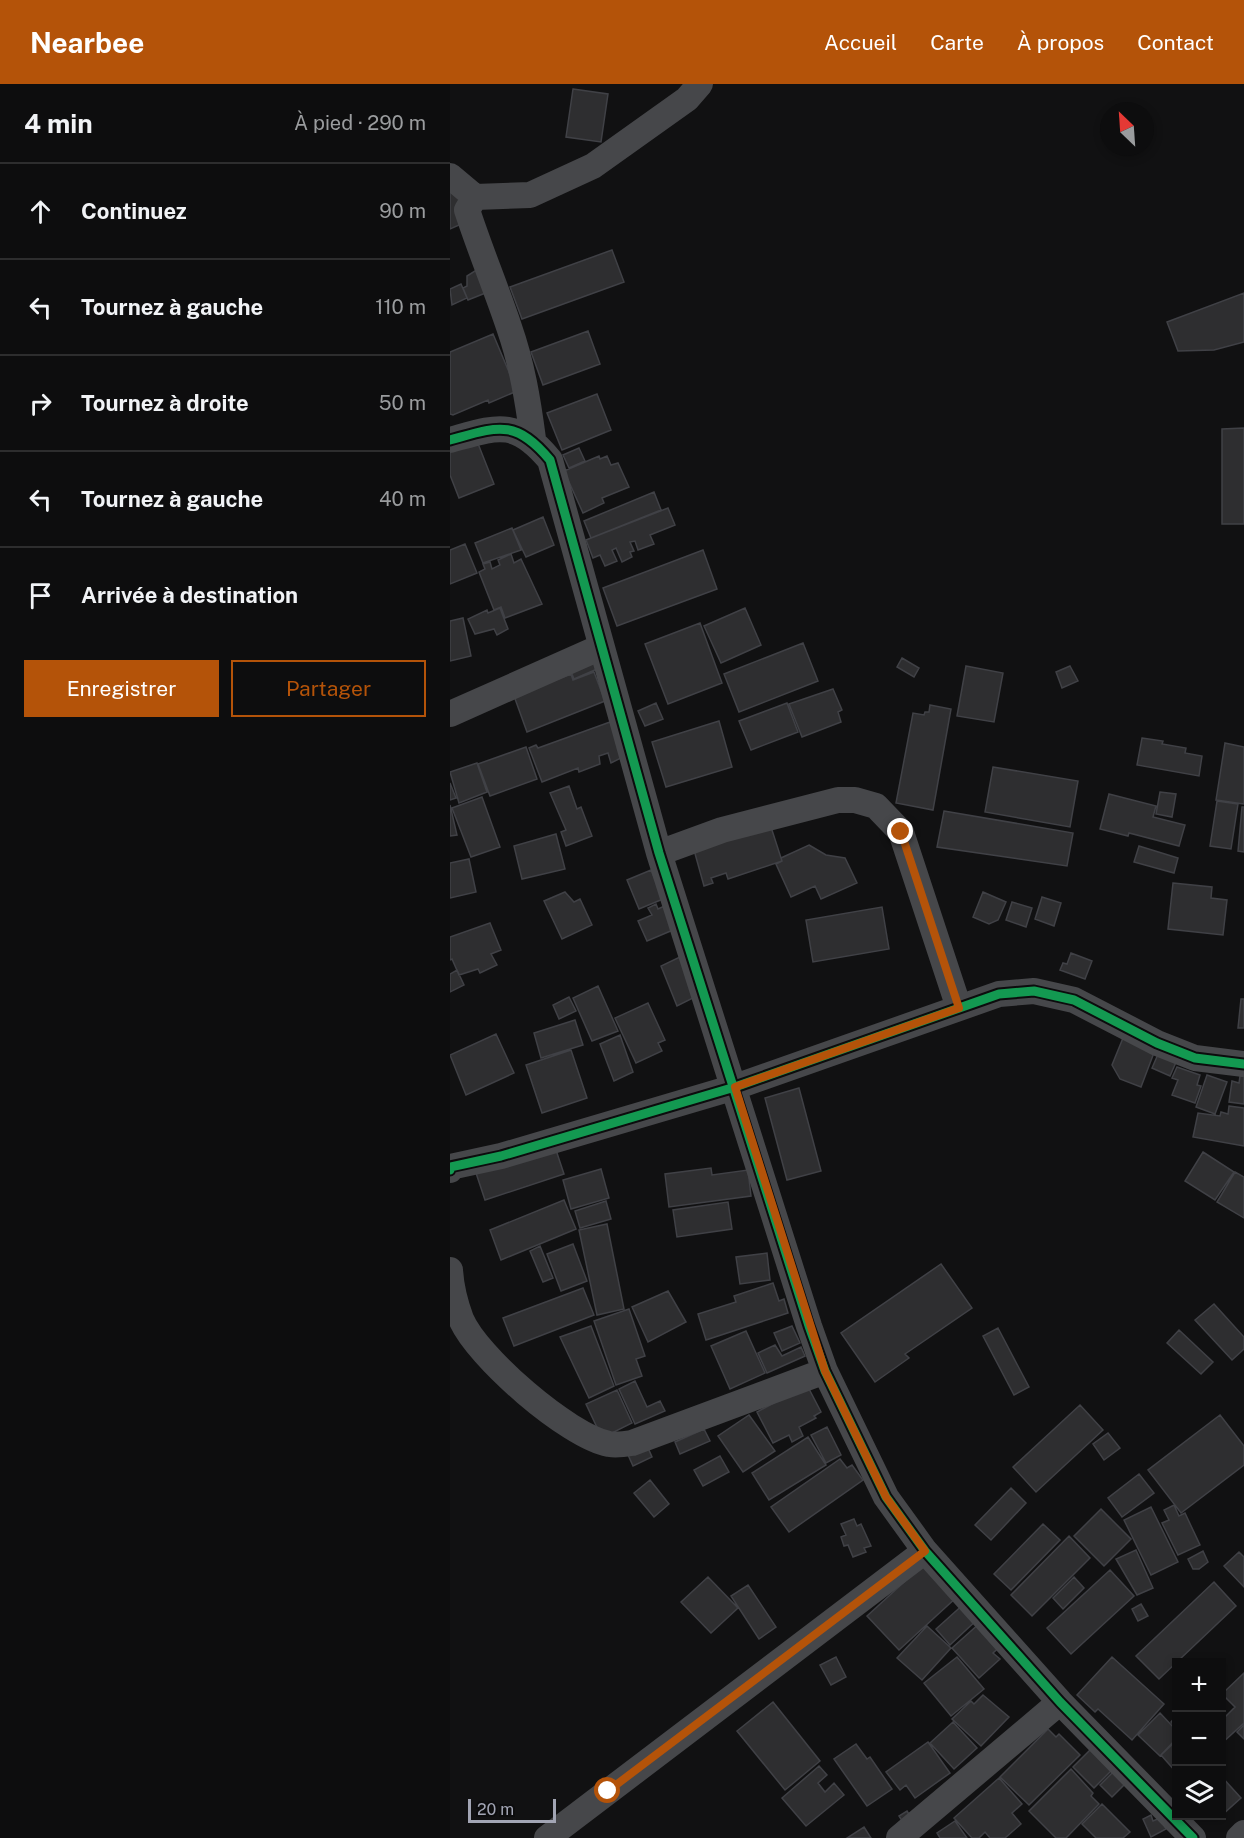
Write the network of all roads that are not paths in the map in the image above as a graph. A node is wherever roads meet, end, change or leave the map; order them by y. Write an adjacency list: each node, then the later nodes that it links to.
1 (700, 84): 3 (street)
2 (450, 176): 3 (street)
3 (475, 197): 5 (street)
4 (450, 440): 5 (street)
5 (533, 440): 6 (street)
6 (602, 647): 7 (street); 8 (street)
7 (450, 714)
8 (659, 853): 9 (street); 11 (street)
9 (959, 1008): 10 (street); 11 (street)
10 (1244, 1064)
11 (735, 1087): 12 (street); 15 (street)
12 (450, 1168)
13 (450, 1270): 14 (street)
14 (456, 1324): 15 (street)
15 (825, 1371): 16 (street)
16 (925, 1551): 17 (street); 19 (street)
17 (1060, 1702): 20 (street); 21 (street)
18 (1244, 1833): 22 (street)
19 (548, 1838)
20 (899, 1838)
21 (1193, 1838)
22 (1239, 1838)

